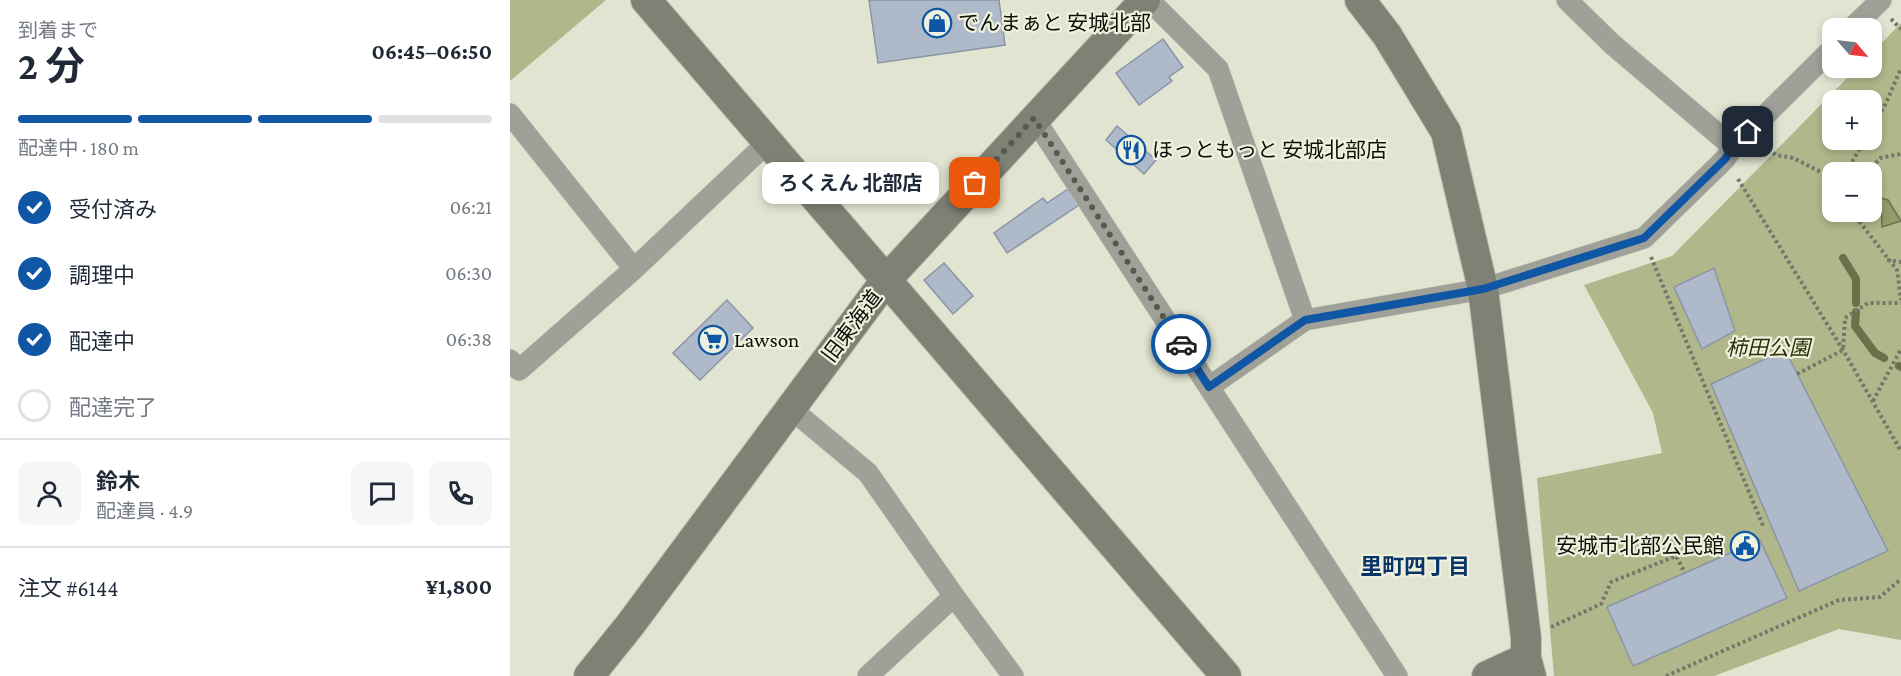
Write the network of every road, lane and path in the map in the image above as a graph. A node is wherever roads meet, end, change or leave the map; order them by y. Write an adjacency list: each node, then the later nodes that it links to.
1 (646, 0): 12 (street)
2 (1147, 0): 11 (street, 旧東海道); 25 (street)
3 (1360, 0): 23 (street)
4 (1567, 0): 13 (street)
5 (1881, 0): 6 (street)
6 (1862, 18)
7 (1822, 59): 13 (street)
8 (1901, 68): 9 (path)
9 (1882, 110)
10 (510, 114): 21 (street)
11 (1034, 118): 22 (street, 旧東海道); 30 (street)
12 (768, 142): 21 (street); 22 (street)
13 (1735, 146): 16 (path); 18 (street); 27 (path)
14 (1901, 154): 15 (path)
15 (1877, 162)
16 (1822, 173)
17 (1859, 222): 19 (path)
18 (1644, 238): 23 (street); 34 (path)
19 (1887, 260): 20 (path); 24 (path)
20 (1901, 262)
21 (634, 269): 28 (street)
22 (886, 280): 32 (street, 旧東海道); 42 (street)
23 (1483, 289): 25 (street); 38 (street)
24 (1901, 302): 27 (path)
25 (1305, 320): 30 (street)
26 (1901, 349): 31 (path)
27 (1843, 350): 29 (path); 31 (path)
28 (510, 360)
29 (1797, 374)
30 (1209, 387): 43 (street)
31 (1873, 402): 33 (path)
32 (790, 408): 37 (street); 39 (street, 旧東海道)
33 (1901, 451)
34 (1764, 528)
35 (1685, 573): 38 (path)
36 (1901, 579): 45 (path)
37 (954, 596): 40 (street); 41 (street)
38 (1528, 657): 44 (street)
39 (589, 676)
40 (868, 676)
41 (1013, 676)
42 (1226, 676)
43 (1397, 676)
44 (1487, 676)
45 (1666, 676)

